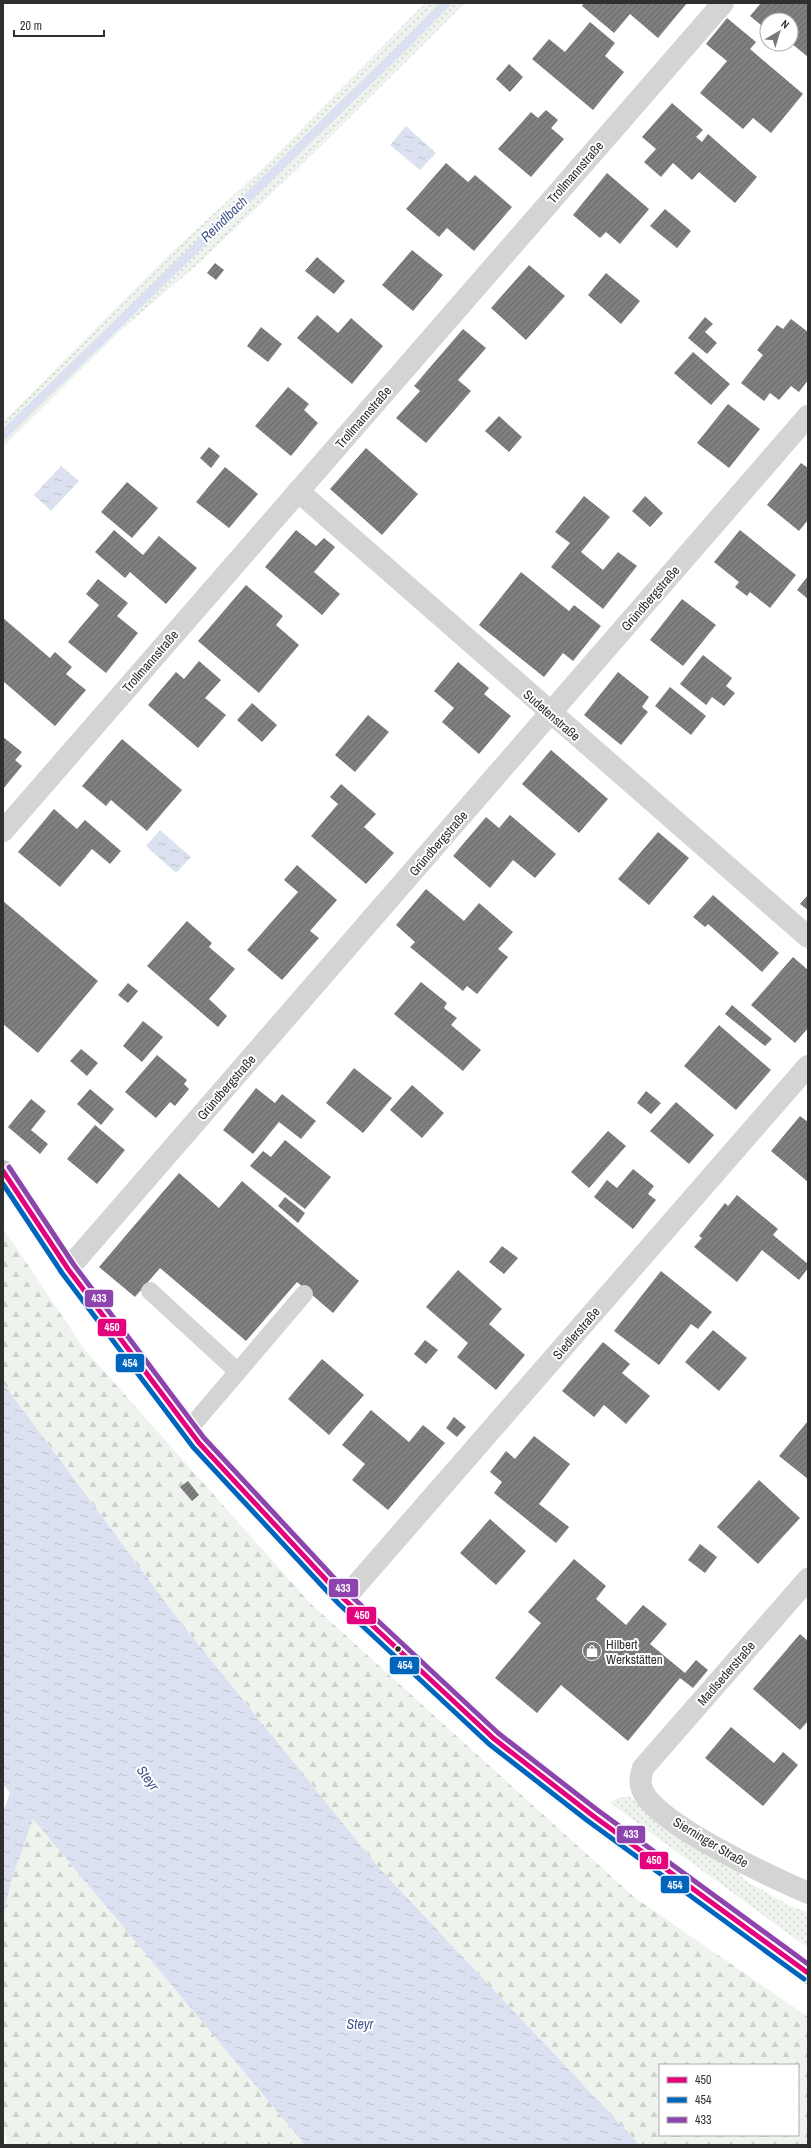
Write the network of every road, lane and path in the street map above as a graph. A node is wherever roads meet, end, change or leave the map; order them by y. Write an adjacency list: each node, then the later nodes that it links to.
1 (723, 3): 3 (street, Trollmannstraße)
2 (808, 416): 4 (street, Gründbergstraße)
3 (298, 491): 4 (street, Sudetenstraße); 5 (street, Trollmannstraße)
4 (550, 713): 6 (street, Sudetenstraße); 9 (street, Gründbergstraße)
5 (3, 831)
6 (808, 937)
7 (808, 1066): 15 (street, Siedlerstraße)
8 (3, 1171): 9 (main road)
9 (68, 1269): 13 (main road)
10 (150, 1291): 12 (lane)
11 (304, 1294): 12 (lane)
12 (237, 1371): 13 (lane)
13 (189, 1429): 15 (main road)
14 (808, 1579): 16 (street, Madlsederstraße)
15 (344, 1599): 18 (main road)
16 (643, 1768): 17 (street, Sierninger Straße)
17 (808, 1893)
18 (808, 1973)

